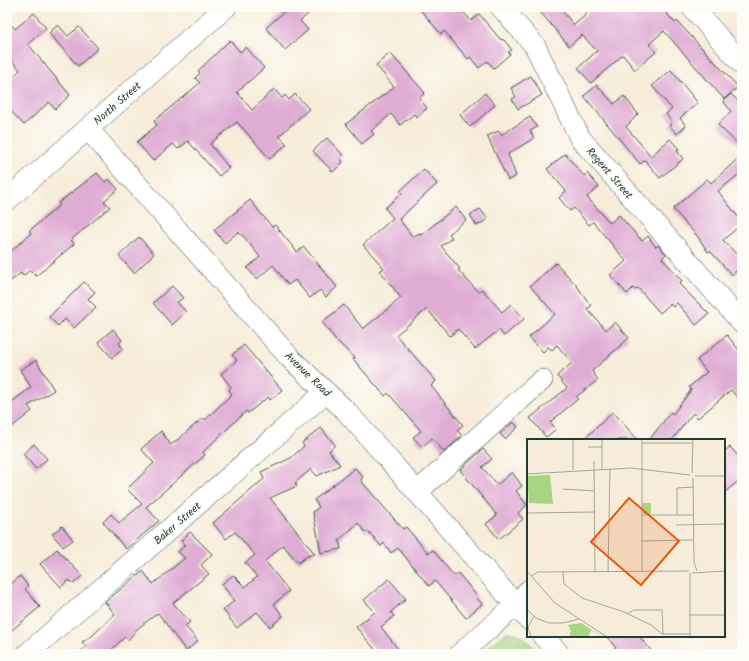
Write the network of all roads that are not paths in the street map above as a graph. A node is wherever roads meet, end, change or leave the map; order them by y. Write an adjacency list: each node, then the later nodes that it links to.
1 (226, 7): 5 (street, North Street)
2 (501, 7): 7 (street, Regent Street)
3 (692, 7): 4 (street)
4 (742, 64)
5 (88, 129): 6 (street, North Street); 9 (street, Avenue Road)
6 (7, 200)
7 (742, 323)
8 (542, 380): 10 (street)
9 (326, 392): 10 (street, Avenue Road); 13 (street, Baker Street)
10 (417, 492): 11 (street, Avenue Road)
11 (524, 605): 14 (street)
12 (544, 637): 15 (street)
13 (27, 654)
14 (460, 654)
15 (559, 654)

